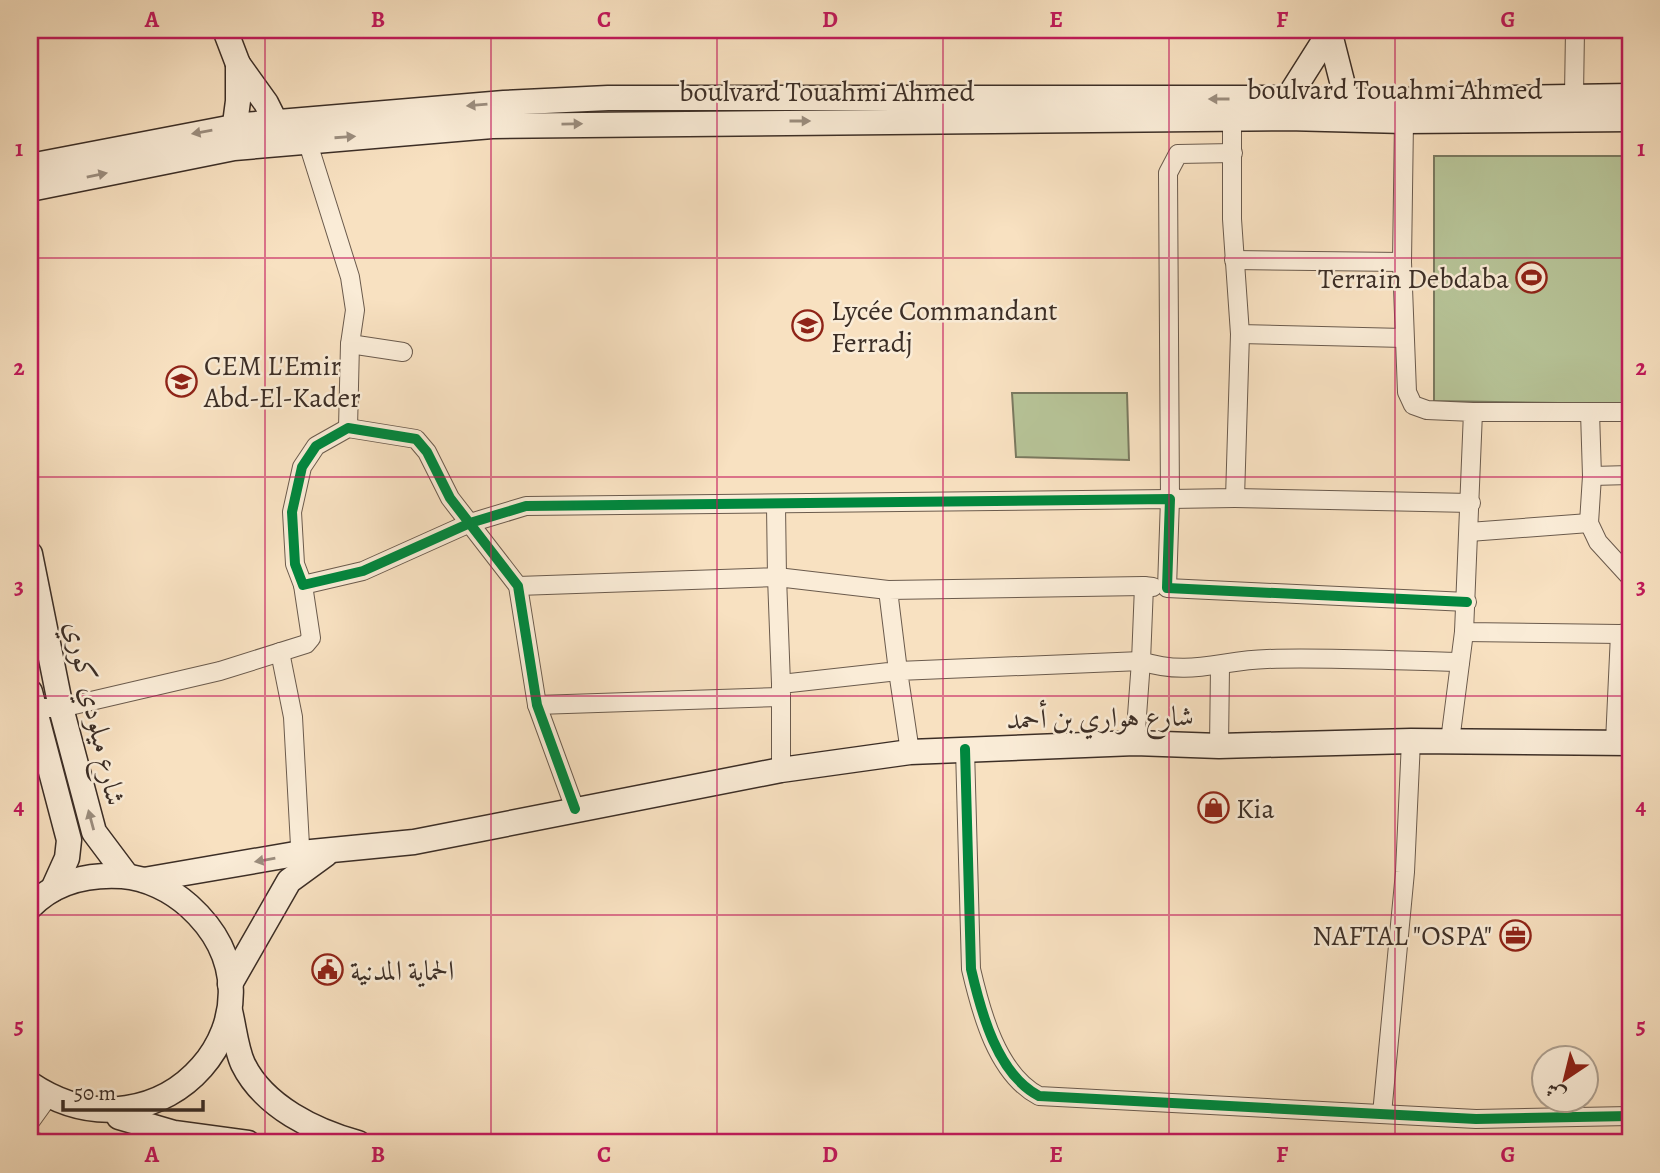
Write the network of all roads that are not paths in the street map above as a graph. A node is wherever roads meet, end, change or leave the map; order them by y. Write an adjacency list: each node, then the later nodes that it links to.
1 (225, 30): 4 (main road)
2 (1575, 30): 5 (street)
3 (1331, 32): 7 (main road); 9 (main road)
4 (238, 64): 14 (main road); 15 (main road)
5 (1574, 95): 6 (main road, boulvard Touahmi Ahmed); 9 (main road, boulvard Touahmi Ahmed)
6 (1630, 96)
7 (1288, 108): 8 (main road, boulvard Touahmi Ahmed, one-way to 8); 9 (main road, boulvard Touahmi Ahmed); 11 (main road, boulvard Touahmi Ahmed)
8 (761, 110): 10 (main road, boulvard Touahmi Ahmed); 11 (main road, boulvard Touahmi Ahmed, one-way to 11)
9 (1347, 110): 13 (main road, boulvard Touahmi Ahmed)
10 (638, 111): 14 (main road, boulvard Touahmi Ahmed, one-way to 10); 14 (main road, boulvard Touahmi Ahmed, one-way to 14)
11 (1232, 118): 16 (street)
12 (1630, 119): 13 (main road, boulvard Touahmi Ahmed)
13 (1404, 121): 20 (street)
14 (289, 134): 15 (main road, boulvard Touahmi Ahmed); 23 (street)
15 (234, 137): 17 (main road, boulvard Touahmi Ahmed, one-way to 17); 18 (main road, boulvard Touahmi Ahmed, one-way to 15)
16 (1233, 153): 19 (street); 32 (street)
17 (30, 166)
18 (30, 189)
19 (1234, 260): 20 (street); 21 (street)
20 (1402, 262): 22 (street)
21 (1240, 334): 22 (street); 31 (street)
22 (1404, 338): 25 (street)
23 (350, 344): 24 (street); 28 (street)
24 (403, 352)
25 (1473, 412): 26 (street); 33 (street)
26 (1590, 412): 27 (street); 30 (street)
27 (1630, 412)
28 (348, 428): 35 (street); 41 (street)
29 (1630, 475): 30 (street)
30 (1592, 476): 36 (street)
31 (1235, 498): 32 (street); 33 (street)
32 (1170, 499): 34 (street); 44 (street)
33 (1471, 503): 37 (street)
34 (776, 506): 35 (street); 39 (street)
35 (470, 523): 41 (street); 42 (street)
36 (1589, 523): 37 (street); 40 (street)
37 (1469, 532): 46 (street)
38 (30, 554): 57 (main road, شارع ميلودي كوري)
39 (777, 577): 42 (street); 45 (street); 54 (street)
40 (1630, 577)
41 (303, 585): 49 (street)
42 (518, 586): 56 (street)
43 (1144, 586): 44 (street); 45 (street); 50 (street)
44 (1167, 588): 46 (street)
45 (888, 590): 53 (street)
46 (1467, 602): 47 (street)
47 (1464, 632): 48 (street); 51 (street)
48 (1625, 633): 61 (street)
49 (280, 652): 57 (street); 67 (street)
50 (1141, 661): 52 (street); 53 (street); 60 (street)
51 (1460, 662): 52 (street); 59 (street)
52 (1220, 667): 62 (street)
53 (898, 671): 54 (street); 64 (street)
54 (781, 690): 56 (street); 65 (street)
55 (31, 703): 57 (street); 69 (main road, شارع ميلودي كوري)
56 (537, 705): 66 (street)
57 (61, 708): 68 (main road, شارع ميلودي كوري, one-way to 57)
58 (1411, 741): 59 (main road, شارع هواري بن أحمد); 62 (main road, شارع هواري بن أحمد); 73 (street)
59 (1450, 741): 61 (main road, شارع هواري بن أحمد)
60 (1135, 743): 62 (main road, شارع هواري بن أحمد); 63 (main road, شارع هواري بن أحمد)
61 (1622, 743)
62 (1219, 746)
63 (965, 749): 64 (main road, شارع هواري بن أحمد); 73 (street)
64 (910, 752): 65 (main road, شارع هواري بن أحمد)
65 (780, 770): 66 (main road, شارع هواري بن أحمد)
66 (575, 809): 67 (main road, شارع هواري بن أحمد)
67 (301, 862): 68 (main road, one-way to 68); 70 (main road)
68 (136, 878): 69 (main road); 70 (main road)
69 (37, 899)
70 (229, 984): 71 (main road)
71 (229, 1009): 74 (main road); 80 (main road)
72 (34, 1087): 74 (main road); 76 (street)
73 (1382, 1114): 75 (street)
74 (112, 1115): 79 (main road)
75 (1630, 1116)
76 (30, 1122)
77 (30, 1140): 78 (street)
78 (41, 1143)
79 (242, 1143)
80 (358, 1143)

